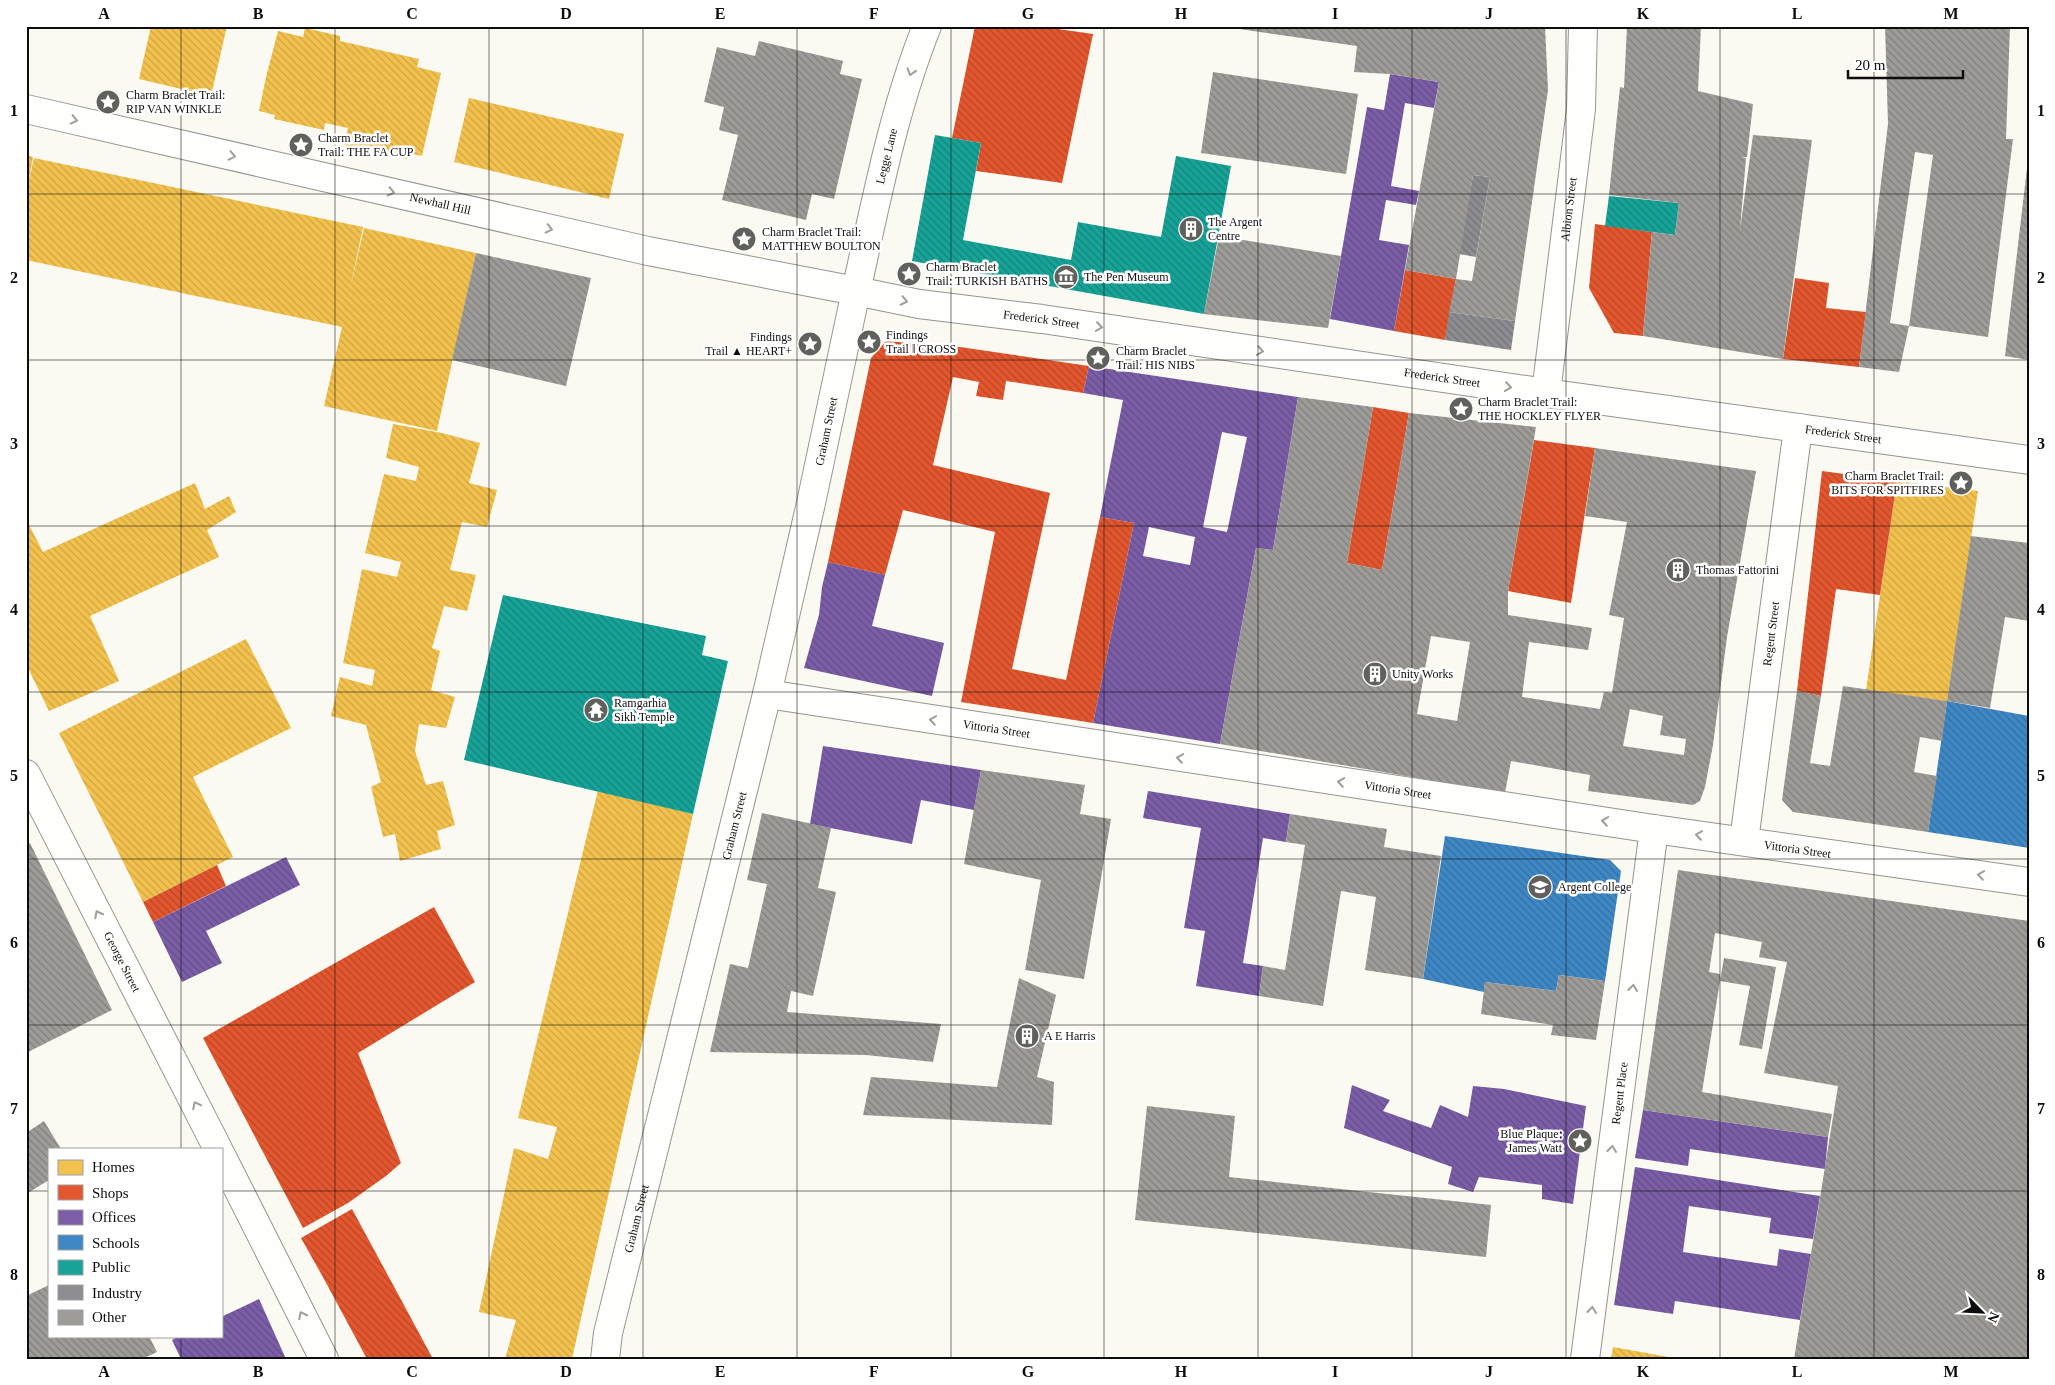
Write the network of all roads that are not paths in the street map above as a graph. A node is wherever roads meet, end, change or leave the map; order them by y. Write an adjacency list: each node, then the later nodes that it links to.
1 (927, 26): 4 (street, Legge Lane, one-way to 4)
2 (1582, 26): 5 (street, Albion Street)
3 (26, 109): 4 (street, Newhall Hill, one-way to 4)
4 (856, 291): 5 (street, Frederick Street, one-way to 5); 8 (street, Graham Street)
5 (1546, 393): 6 (street, Frederick Street)
6 (1798, 428): 7 (street, Frederick Street); 11 (street, Regent Street)
7 (2029, 460)
8 (767, 694): 10 (street, Vittoria Street, one-way to 8); 16 (street, Graham Street)
9 (26, 774): 13 (street, George Street, one-way to 9)
10 (1654, 828): 11 (street, Vittoria Street, one-way to 10); 17 (street, Regent Place, one-way to 10)
11 (1744, 841): 12 (street, Vittoria Street, one-way to 11)
12 (2029, 882)
13 (217, 1148)
14 (222, 1157): 15 (street, one-way to 14)
15 (324, 1359)
16 (605, 1359)
17 (1585, 1359)

